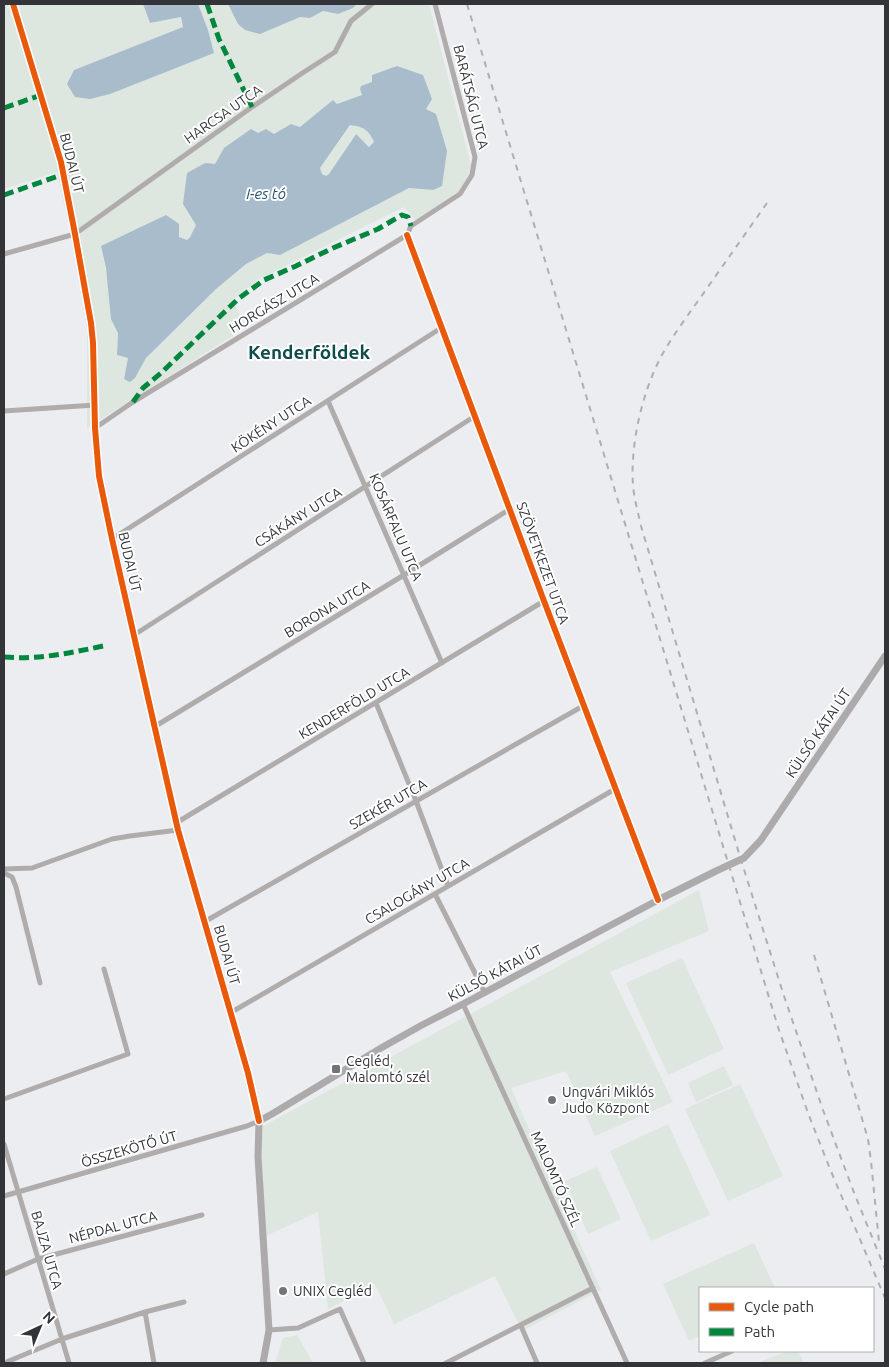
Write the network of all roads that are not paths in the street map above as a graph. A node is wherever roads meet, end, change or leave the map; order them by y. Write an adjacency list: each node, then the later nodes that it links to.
1 (13, 4): 5 (street, BUDAI ÚT)
2 (372, 4): 5 (street, HARCSA UTCA)
3 (435, 4): 4 (street, BARÁTSÁG UTCA)
4 (460, 194): 6 (street, HORGÁSZ UTCA)
5 (75, 234): 7 (street, HARCSA UTCA); 10 (street, BUDAI ÚT)
6 (407, 235): 8 (street, SZÖVETKEZET UTCA); 13 (street, HORGÁSZ UTCA)
7 (4, 254)
8 (441, 328): 9 (street, KÖKÉNY UTCA); 12 (street, SZÖVETKEZET UTCA)
9 (328, 401): 14 (street, KOSÁRFALU UTCA); 16 (street, KÖKÉNY UTCA)
10 (95, 405): 11 (street); 13 (street, BUDAI ÚT)
11 (4, 411)
12 (475, 416): 14 (street, CSÁKÁNY UTCA); 15 (street, SZÖVETKEZET UTCA)
13 (95, 428): 16 (street, BUDAI ÚT)
14 (366, 487): 17 (street, KOSÁRFALU UTCA); 19 (street, CSÁKÁNY UTCA)
15 (510, 509): 17 (street, BORONA UTCA); 18 (street, SZÖVETKEZET UTCA)
16 (112, 539): 19 (street, BUDAI ÚT)
17 (404, 575): 21 (street, KOSÁRFALU UTCA); 24 (street, BORONA UTCA)
18 (544, 601): 21 (street, KENDERFÖLD UTCA); 23 (street, SZÖVETKEZET UTCA)
19 (134, 635): 24 (street, BUDAI ÚT)
20 (885, 656): 31 (main road, KÜLSŐ KÁTAI ÚT)
21 (442, 663): 22 (street, KENDERFÖLD UTCA)
22 (376, 703): 26 (street); 27 (street, KENDERFÖLD UTCA)
23 (584, 706): 25 (street, SZÖVETKEZET UTCA); 26 (street, SZEKÉR UTCA)
24 (154, 727): 27 (street, BUDAI ÚT)
25 (615, 789): 29 (street, CSALOGÁNY UTCA); 31 (street, SZÖVETKEZET UTCA)
26 (416, 801): 29 (street); 32 (street, SZEKÉR UTCA)
27 (177, 826): 28 (street); 32 (street, BUDAI ÚT)
28 (4, 871): 34 (street)
29 (448, 886): 30 (street, CSALOGÁNY UTCA)
30 (435, 894): 35 (street); 37 (street, CSALOGÁNY UTCA)
31 (658, 900): 35 (main road, KÜLSŐ KÁTAI ÚT)
32 (204, 922): 37 (street, BUDAI ÚT)
33 (104, 969): 38 (street)
34 (40, 983)
35 (485, 993): 36 (main road, KÜLSŐ KÁTAI ÚT)
36 (464, 1004): 39 (main road, KÜLSŐ KÁTAI ÚT); 46 (street, MALOMTÓ SZÉL)
37 (230, 1013): 39 (street, BUDAI ÚT)
38 (4, 1099)
39 (259, 1121): 41 (street, ÖSSZEKÖTŐ ÚT); 50 (main road)
40 (4, 1144): 41 (street, BAJZA UTCA)
41 (19, 1192): 42 (street, ÖSSZEKÖTŐ ÚT); 44 (street, BAJZA UTCA)
42 (4, 1196)
43 (202, 1215): 44 (street, NÉPDAL UTCA)
44 (38, 1260): 45 (street, NÉPDAL UTCA); 51 (street, BAJZA UTCA)
45 (4, 1274)
46 (593, 1288): 49 (street); 60 (street, MALOMTÓ SZÉL)
47 (184, 1302): 48 (street)
48 (145, 1312): 51 (street); 55 (street)
49 (521, 1326): 58 (street); 59 (street)
50 (269, 1330): 56 (main road); 57 (street)
51 (62, 1339): 53 (street); 54 (street, BAJZA UTCA)
52 (730, 1352): 61 (street)
53 (4, 1363)
54 (69, 1363)
55 (154, 1363)
56 (263, 1363)
57 (364, 1363)
58 (448, 1363)
59 (537, 1363)
60 (627, 1363)
61 (705, 1363)

